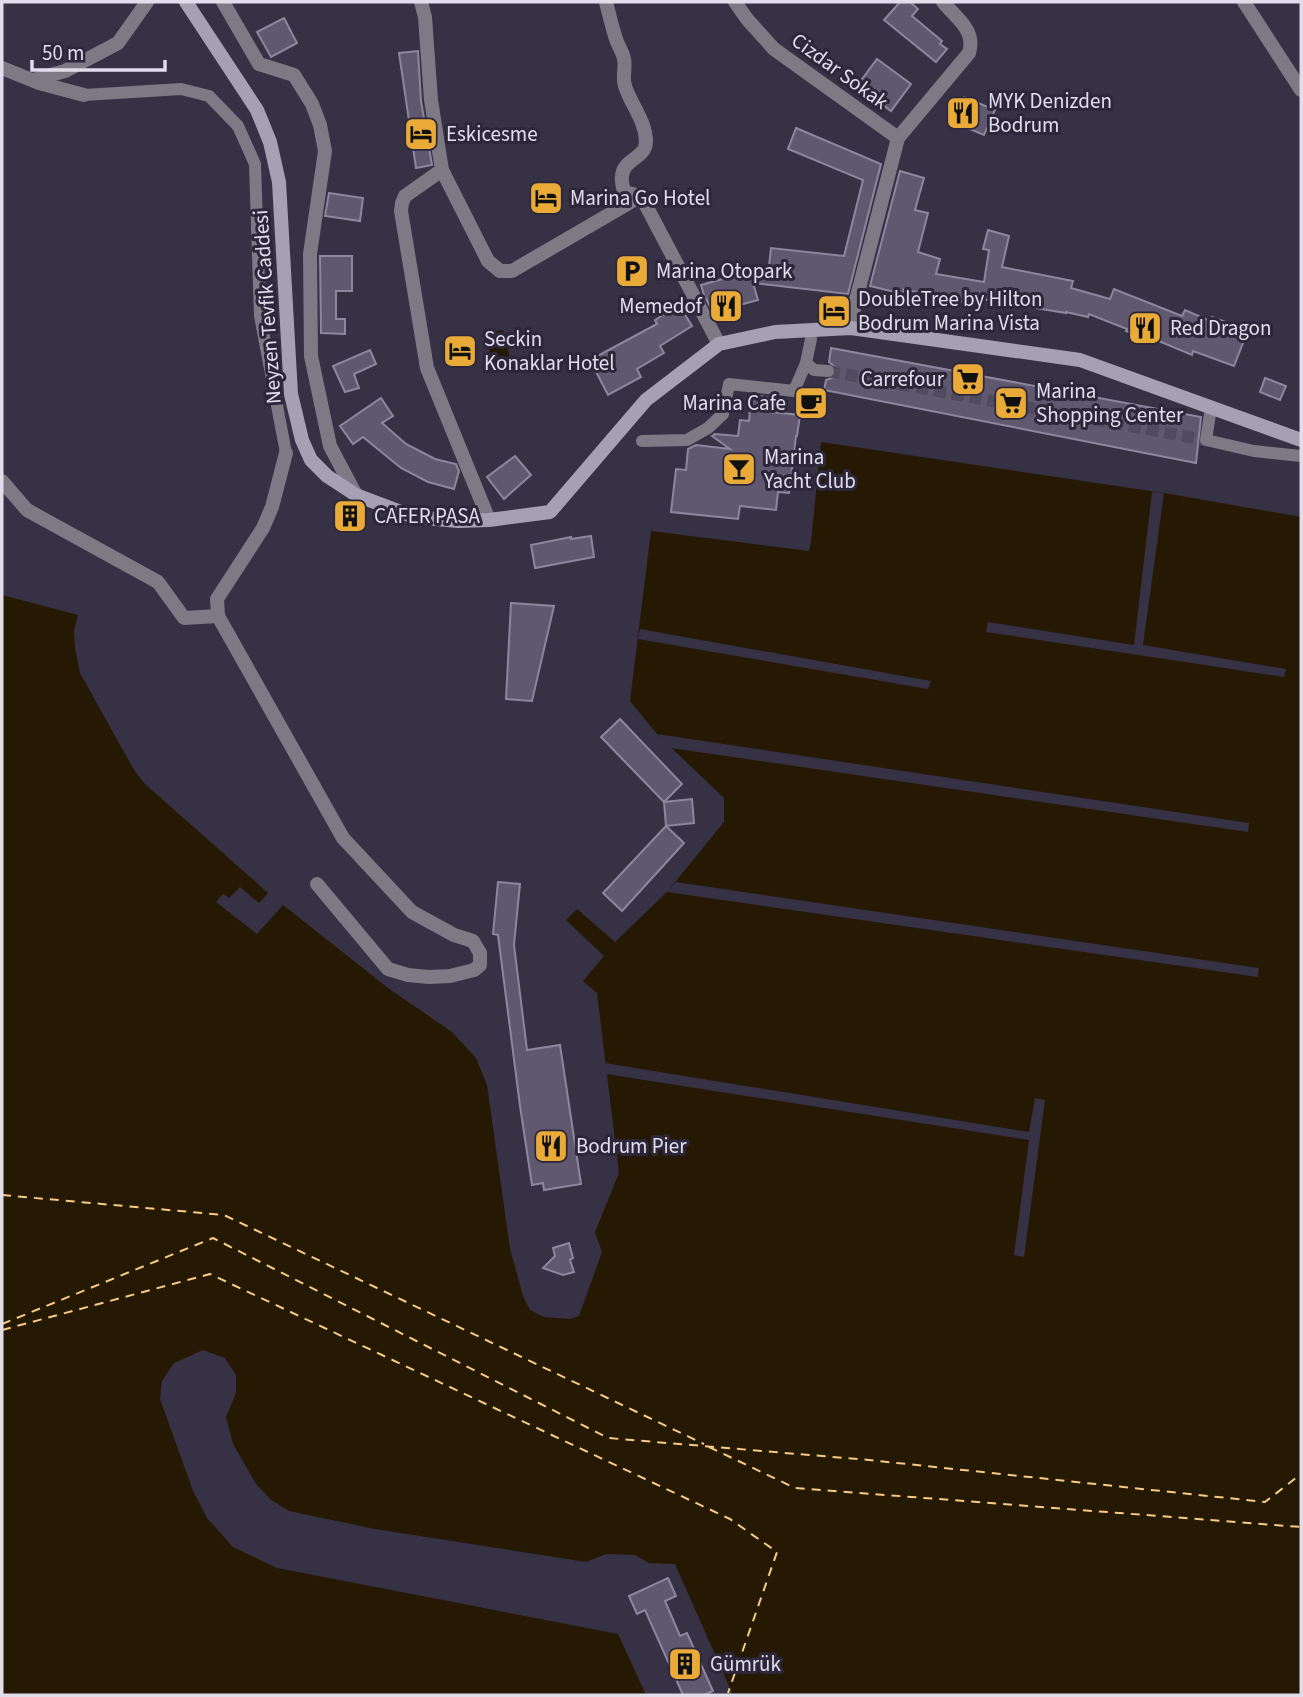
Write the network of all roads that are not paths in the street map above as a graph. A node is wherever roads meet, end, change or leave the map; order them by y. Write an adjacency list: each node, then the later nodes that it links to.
1 (147, 2): 10 (street)
2 (186, 2): 27 (main road, Neyzen Tevfik Caddesi)
3 (223, 2): 27 (street)
4 (421, 2): 14 (street)
5 (606, 2): 15 (street)
6 (735, 2): 13 (street, Cizdar Sokak)
7 (943, 2): 13 (street)
8 (1244, 2): 11 (street)
9 (2, 68): 10 (street)
10 (33, 80): 12 (street)
11 (1301, 90)
12 (84, 95): 24 (street)
13 (898, 138): 16 (street)
14 (442, 170): 15 (street); 28 (street)
15 (641, 196): 18 (street)
16 (851, 328): 18 (main road, Neyzen Tevfik Caddesi); 22 (main road, Neyzen Tevfik Caddesi)
17 (811, 338): 19 (street)
18 (719, 344): 28 (main road, Neyzen Tevfik Caddesi)
19 (806, 363): 20 (street); 23 (street)
20 (828, 371)
21 (1210, 414): 25 (street)
22 (1301, 440)
23 (642, 441)
24 (286, 453): 29 (street)
25 (1301, 456)
26 (2, 481): 29 (street)
27 (356, 495): 28 (main road, Neyzen Tevfik Caddesi)
28 (489, 520)
29 (218, 616): 30 (street)
30 (317, 884)

